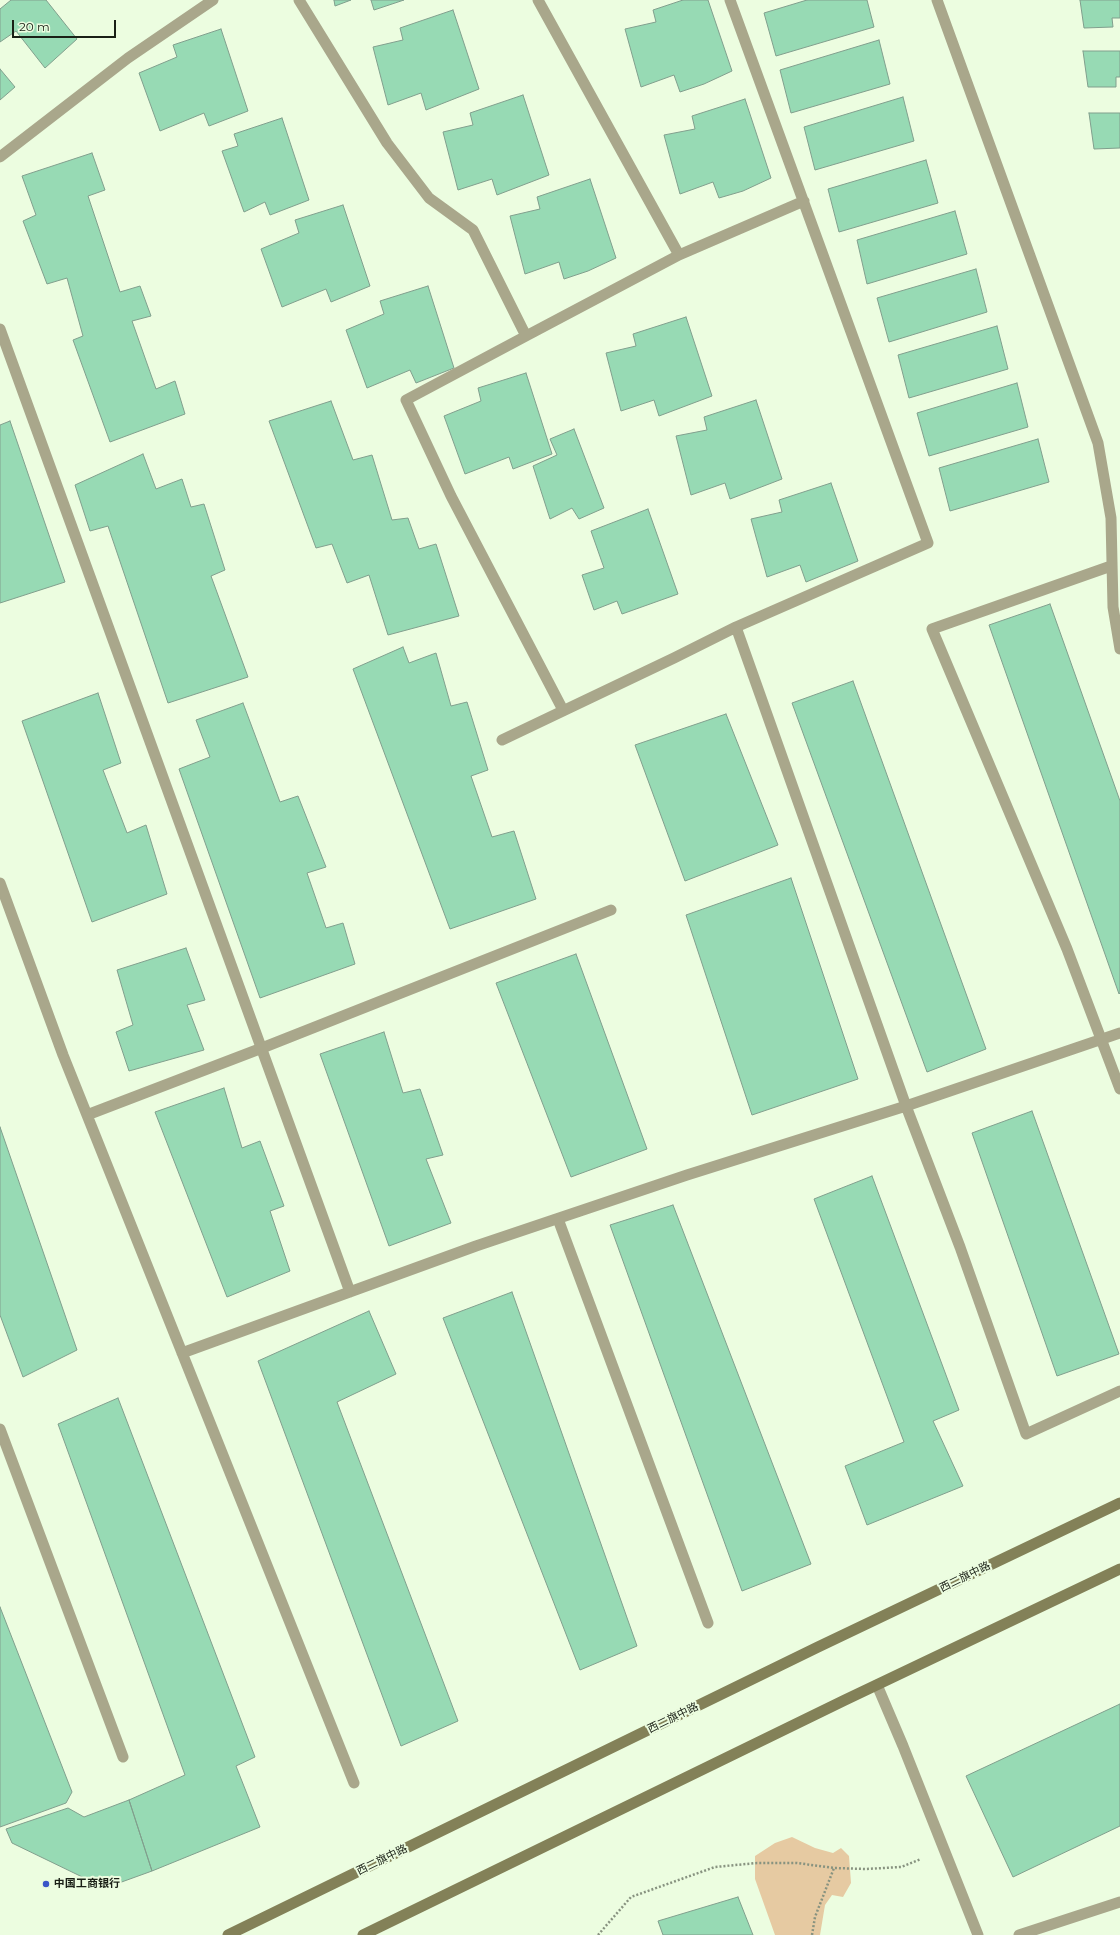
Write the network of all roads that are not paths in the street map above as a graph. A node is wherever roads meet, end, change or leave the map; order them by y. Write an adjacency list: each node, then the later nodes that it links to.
1 (213, 0): 6 (street)
2 (299, 0): 10 (street)
3 (538, 0): 8 (street)
4 (730, 0): 7 (street)
5 (937, 0): 11 (street)
6 (0, 156)
7 (804, 201): 8 (street); 12 (street)
8 (678, 255): 10 (street)
9 (0, 329): 20 (street)
10 (526, 336): 14 (street)
11 (1111, 566): 13 (street); 19 (street)
12 (736, 627): 14 (street); 22 (street)
13 (1120, 649)
14 (563, 710): 15 (street)
15 (502, 740)
16 (0, 883): 23 (street)
17 (611, 910): 20 (street)
18 (1120, 1033): 19 (street)
19 (1100, 1039): 21 (street); 22 (street)
20 (262, 1048): 23 (street); 25 (street)
21 (1120, 1089)
22 (906, 1106): 24 (street); 27 (street)
23 (87, 1114): 26 (street)
24 (558, 1219): 25 (street); 31 (street)
25 (350, 1292): 26 (street)
26 (182, 1353): 34 (street)
27 (1120, 1390)
28 (0, 1429): 33 (street)
29 (1120, 1502): 36 (main road, 西二旗中路)
30 (1120, 1569): 32 (main road)
31 (708, 1623)
32 (877, 1685): 37 (main road); 38 (street)
33 (123, 1757)
34 (354, 1783)
35 (1120, 1902): 39 (street)
36 (228, 1935)
37 (363, 1935)
38 (978, 1935)
39 (1019, 1935)

